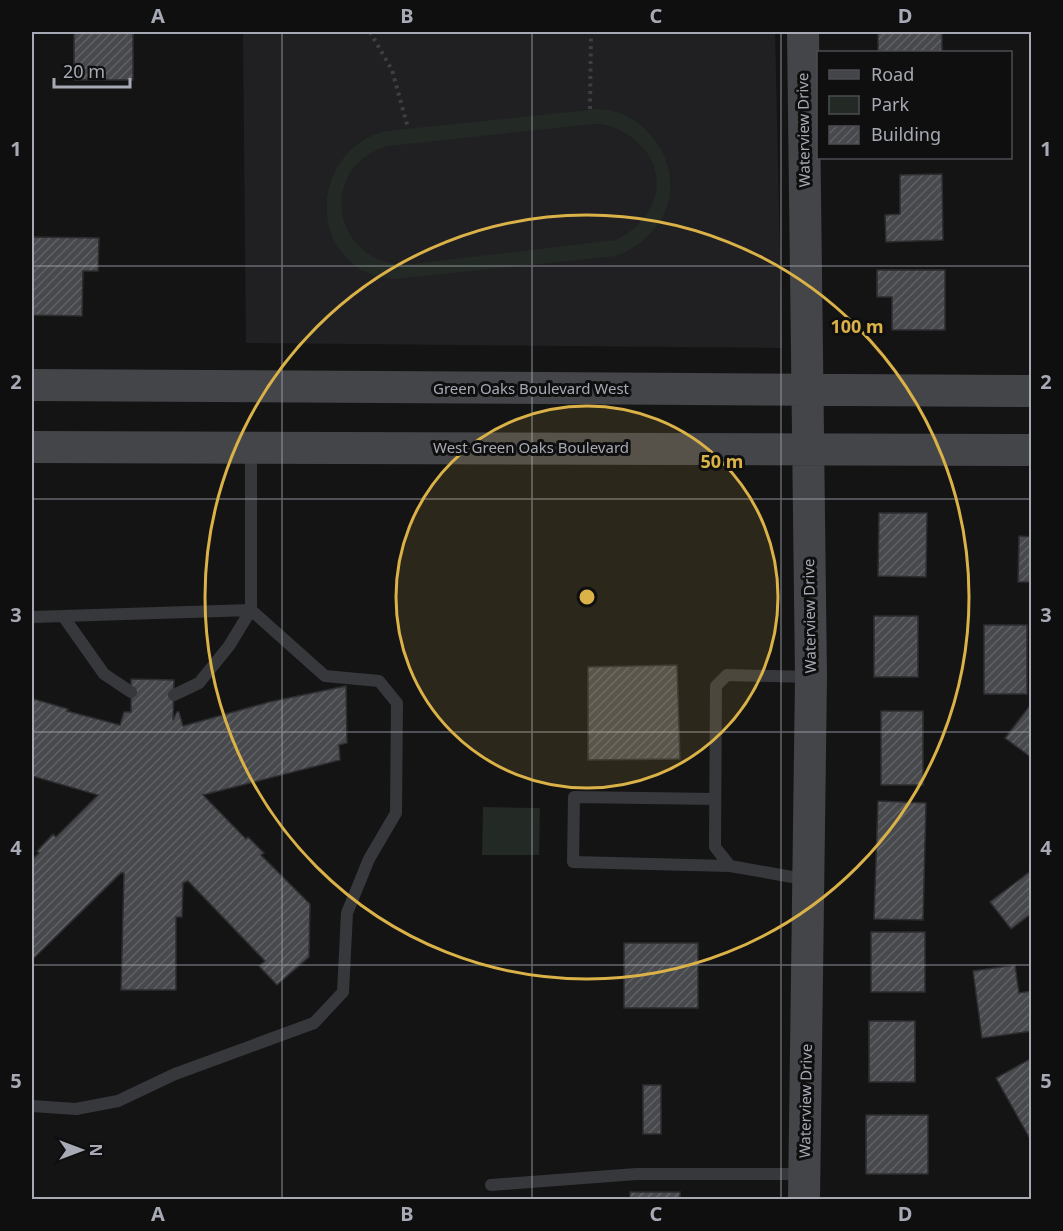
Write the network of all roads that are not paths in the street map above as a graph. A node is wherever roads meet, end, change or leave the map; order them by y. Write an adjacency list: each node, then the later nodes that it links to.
1 (803, 32): 3 (main road, Waterview Drive)
2 (32, 386): 3 (main road, Green Oaks Boulevard West)
3 (808, 390): 4 (main road, Green Oaks Boulevard West); 7 (main road, Waterview Drive)
4 (1032, 391)
5 (32, 447): 6 (main road, West Green Oaks Boulevard)
6 (251, 447): 7 (main road, West Green Oaks Boulevard); 9 (lane)
7 (808, 450): 8 (main road, West Green Oaks Boulevard); 12 (main road, Waterview Drive)
8 (1032, 450)
9 (251, 610): 10 (lane); 14 (lane); 18 (lane)
10 (63, 616): 11 (lane); 13 (lane)
11 (32, 617)
12 (811, 677): 15 (lane); 17 (main road, Waterview Drive)
13 (131, 692)
14 (174, 695)
15 (715, 799): 16 (lane); 16 (lane)
16 (730, 866): 17 (lane)
17 (810, 880): 20 (main road, Waterview Drive)
18 (32, 1107)
19 (491, 1185): 20 (lane)
20 (805, 1187)

